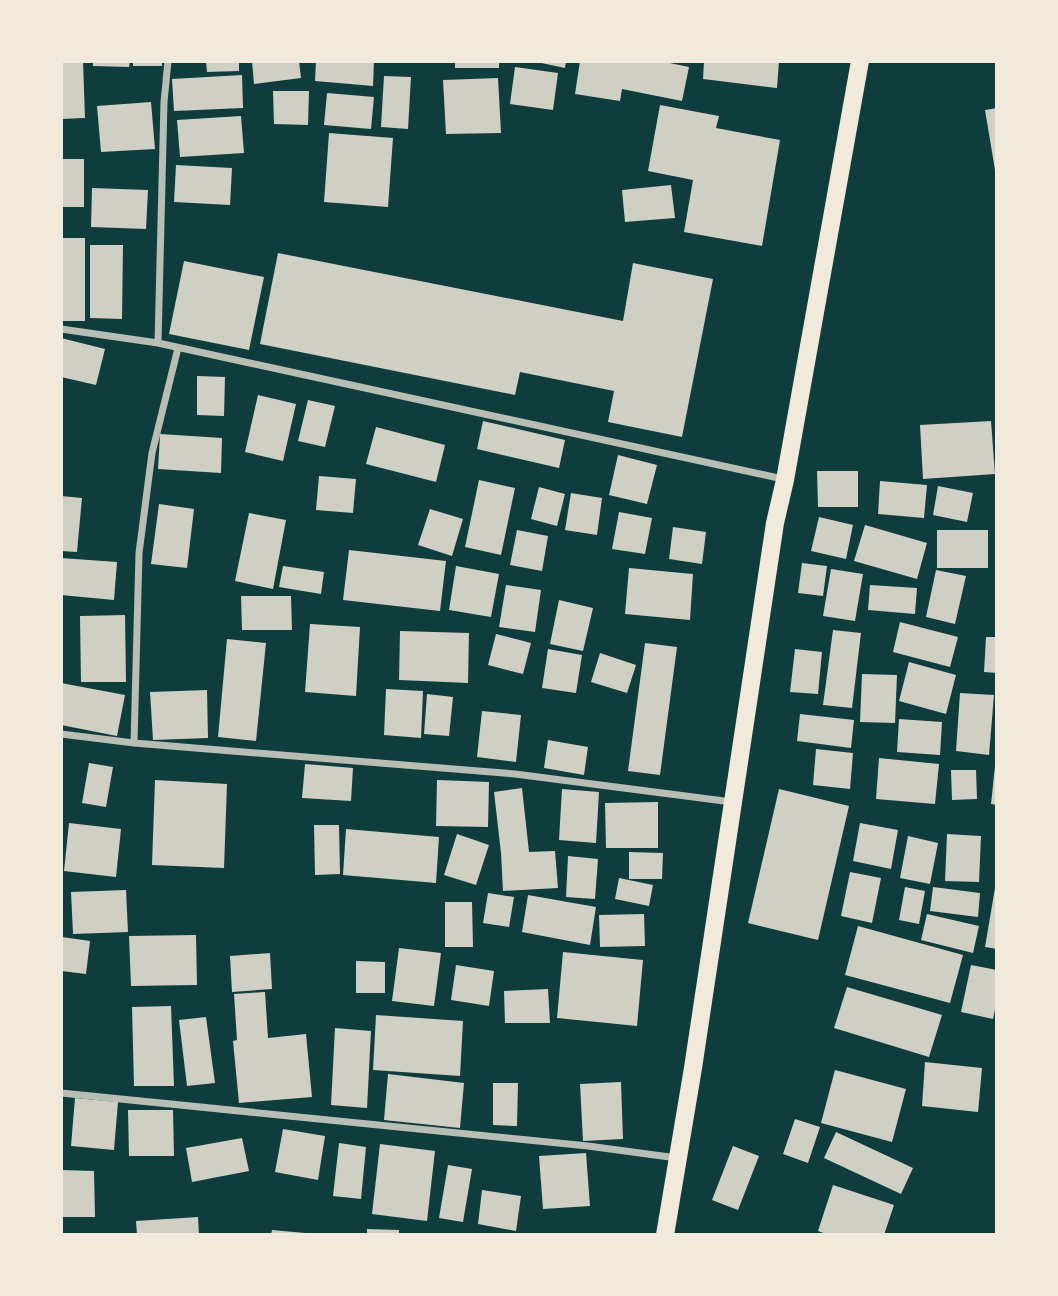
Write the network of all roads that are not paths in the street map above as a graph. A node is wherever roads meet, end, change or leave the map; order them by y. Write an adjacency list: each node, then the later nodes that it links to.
1 (168, 61): 4 (street)
2 (860, 61): 6 (main road)
3 (61, 329): 4 (street)
4 (158, 343): 5 (street)
5 (178, 348): 6 (street); 8 (street)
6 (785, 480): 9 (main road)
7 (61, 734): 8 (street)
8 (134, 743): 9 (street)
9 (733, 803): 11 (main road)
10 (61, 1093): 11 (street)
11 (678, 1158): 12 (main road)
12 (665, 1235)

